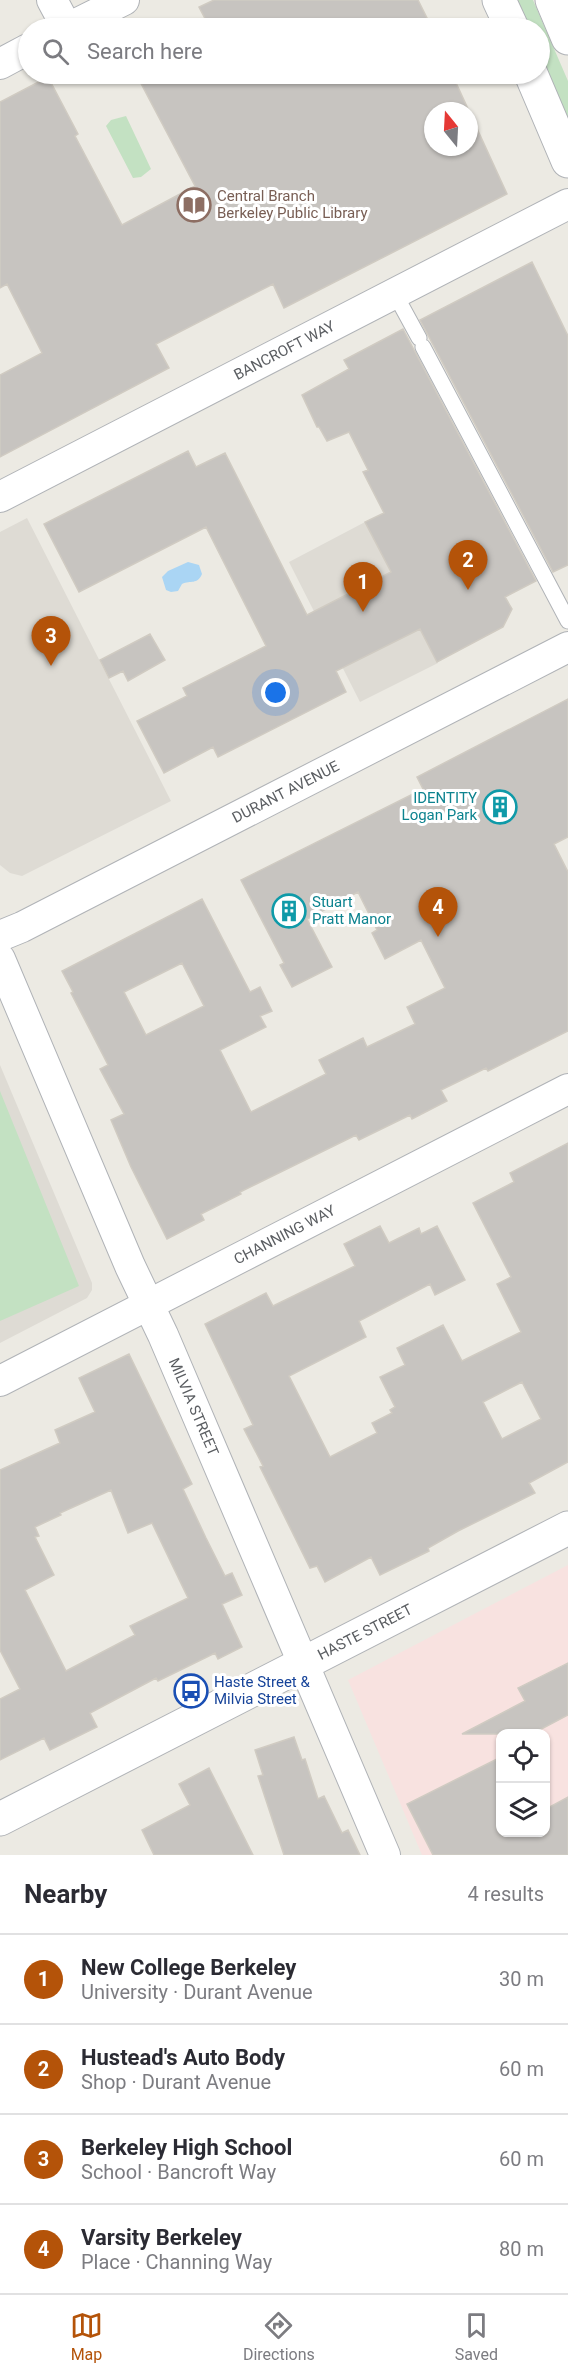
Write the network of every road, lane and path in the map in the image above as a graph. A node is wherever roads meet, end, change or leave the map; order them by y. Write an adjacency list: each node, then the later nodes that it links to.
1 (52, 0): 5 (street)
2 (124, 0): 6 (street)
3 (499, 0): 7 (street)
4 (552, 0): 8 (street)
5 (62, 18)
6 (87, 18)
7 (507, 18)
8 (568, 38)
9 (18, 54): 10 (street)
10 (0, 64)
11 (535, 84): 12 (street)
12 (568, 161)
13 (568, 204): 14 (street, BANCROFT WAY)
14 (395, 294): 15 (street, BANCROFT WAY); 16 (lane)
15 (0, 497)
16 (568, 621)
17 (568, 647): 18 (street, DURANT AVENUE)
18 (0, 936)
19 (0, 959): 21 (street, MILVIA STREET)
20 (568, 1089): 21 (street, CHANNING WAY)
21 (148, 1304): 22 (street, CHANNING WAY); 24 (street, MILVIA STREET)
22 (0, 1381)
23 (568, 1528): 24 (street, HASTE STREET)
24 (303, 1663): 25 (street, HASTE STREET); 26 (street, MILVIA STREET)
25 (0, 1819)
26 (385, 1855)

